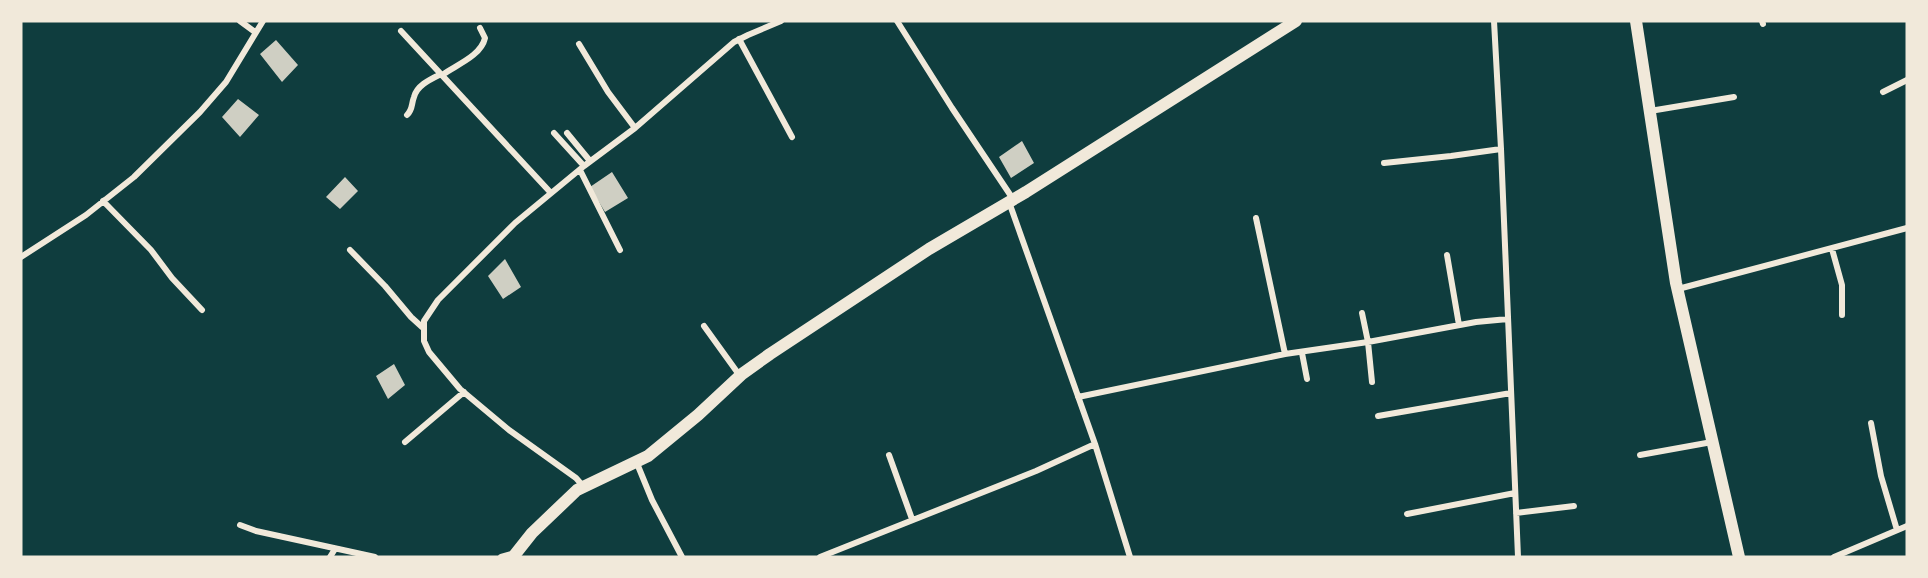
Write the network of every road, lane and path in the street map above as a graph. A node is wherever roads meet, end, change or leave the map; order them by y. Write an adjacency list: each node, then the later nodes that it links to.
1 (240, 21): 10 (street)
2 (263, 21): 10 (street)
3 (782, 21): 11 (street)
4 (897, 21): 29 (street)
5 (1296, 21): 29 (main road)
6 (1494, 21): 23 (street)
7 (1636, 21): 17 (main road)
8 (480, 28): 13 (street)
9 (401, 31): 13 (street)
10 (255, 32): 28 (street)
11 (739, 39): 19 (street); 22 (street)
12 (579, 44): 19 (street)
13 (442, 74): 18 (street); 27 (street)
14 (1907, 80): 15 (street)
15 (1883, 92)
16 (1734, 97): 17 (street)
17 (1649, 111): 37 (main road)
18 (406, 116)
19 (635, 128): 24 (street)
20 (554, 133): 26 (street)
21 (567, 134): 24 (street)
22 (792, 137)
23 (1501, 149): 25 (street); 41 (street)
24 (590, 161): 26 (street)
25 (1384, 163)
26 (582, 168): 27 (street); 34 (street)
27 (551, 193): 44 (street)
28 (104, 201): 36 (street); 38 (street)
29 (1011, 201): 48 (main road); 53 (street)
30 (1256, 218): 47 (street)
31 (1907, 228): 32 (street)
32 (1832, 249): 37 (street); 40 (street)
33 (350, 250): 44 (street)
34 (620, 250)
35 (1447, 255): 42 (street)
36 (21, 257)
37 (1677, 289): 57 (main road)
38 (202, 310)
39 (1362, 313): 45 (street)
40 (1842, 315)
41 (1508, 319): 42 (street); 52 (street)
42 (1459, 325): 45 (street)
43 (704, 326): 48 (street)
44 (422, 327): 51 (street)
45 (1368, 342): 46 (street); 50 (street)
46 (1302, 353): 47 (street); 49 (street)
47 (1284, 354): 53 (street)
48 (740, 377): 61 (main road)
49 (1307, 379)
50 (1372, 382)
51 (464, 392): 56 (street); 62 (street)
52 (1511, 393): 54 (street); 63 (street)
53 (1078, 397): 58 (street)
54 (1378, 416)
55 (1871, 423): 70 (street)
56 (405, 442)
57 (1713, 442): 60 (street); 80 (main road)
58 (1095, 444): 67 (street); 78 (street)
59 (889, 455): 67 (street)
60 (1640, 455)
61 (636, 461): 62 (main road); 76 (street)
62 (584, 487): 72 (main road)
63 (1515, 493): 65 (street); 66 (street)
64 (1574, 506): 65 (street)
65 (1516, 513): 79 (street)
66 (1407, 514)
67 (912, 519): 77 (street)
68 (240, 525): 71 (street)
69 (1907, 526): 70 (street)
70 (1897, 530): 81 (street)
71 (335, 549): 73 (street); 74 (street)
72 (515, 555): 75 (street)
73 (330, 557)
74 (375, 557)
75 (501, 557)
76 (682, 557)
77 (820, 557)
78 (1130, 557)
79 (1518, 557)
80 (1739, 557)
81 (1834, 557)

